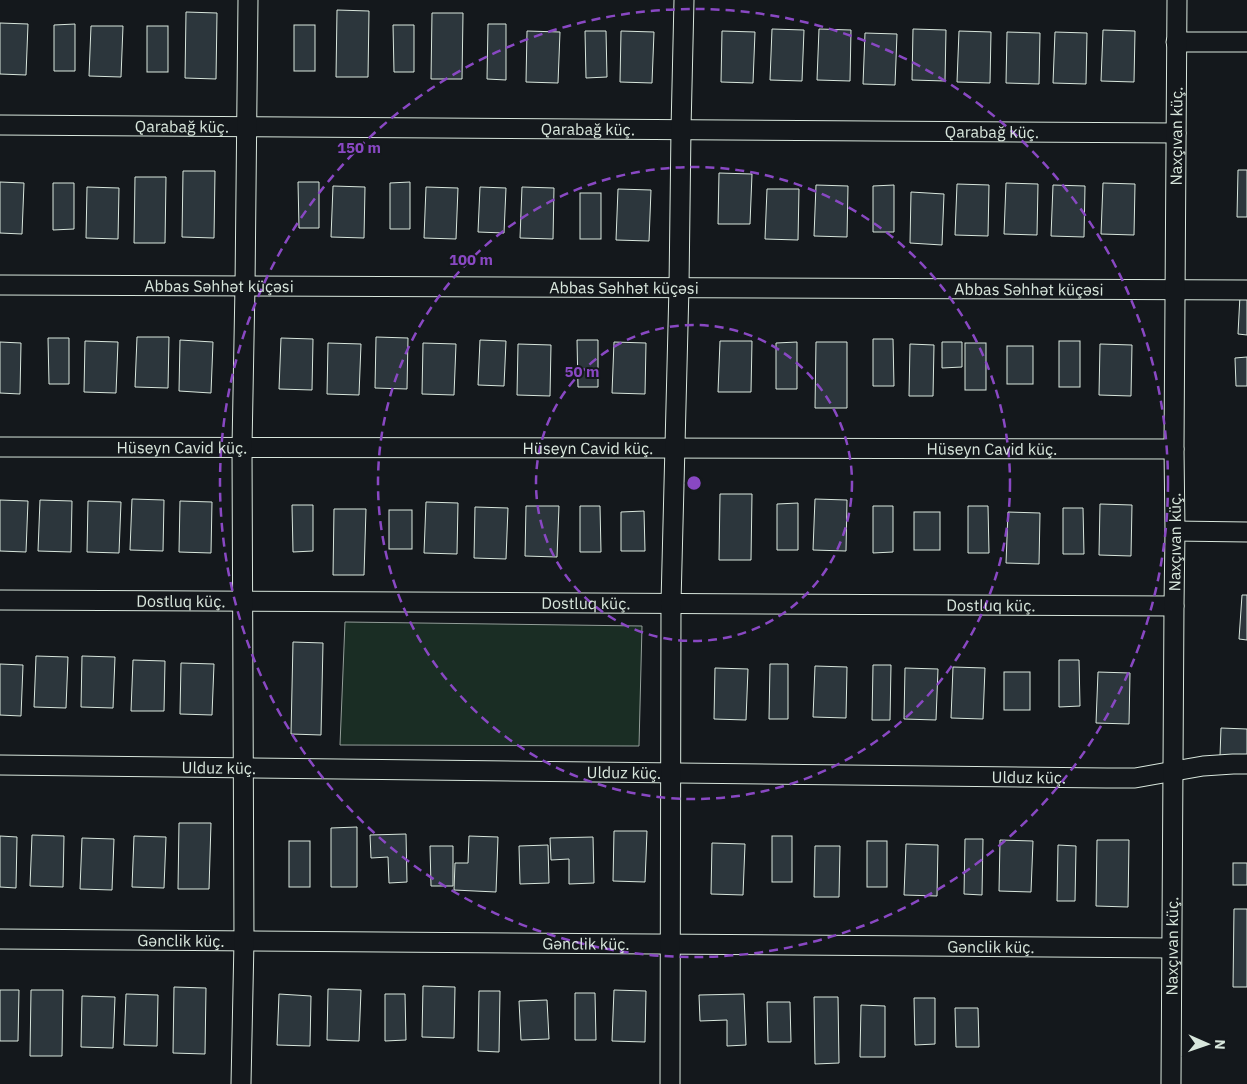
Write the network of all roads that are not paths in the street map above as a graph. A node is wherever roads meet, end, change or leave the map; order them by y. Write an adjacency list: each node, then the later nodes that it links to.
1 (248, 0): 7 (street)
2 (684, 0): 8 (street)
3 (1177, 0): 4 (street, Naxçıvan küç.)
4 (1176, 42): 5 (street); 9 (street, Naxçıvan küç.)
5 (1247, 42)
6 (0, 125): 7 (street, Qarabağ küç.)
7 (247, 127): 8 (street, Qarabağ küç.); 11 (street)
8 (681, 130): 9 (street, Qarabağ küç.); 12 (street)
9 (1176, 133): 13 (street, Naxçıvan küç.)
10 (0, 285): 11 (street, Abbas Səhhət küçəsi)
11 (245, 286): 12 (street, Abbas Səhhət küçəsi); 16 (street)
12 (679, 287): 13 (street, Abbas Səhhət küçəsi); 17 (street)
13 (1175, 289): 14 (street, Abbas Səhhət küçəsi); 18 (street, Naxçıvan küç.)
14 (1247, 290)
15 (0, 446): 16 (street, Hüseyn Cavid küç.)
16 (242, 447): 17 (street, Hüseyn Cavid küç.); 22 (street)
17 (674, 448): 18 (street, Hüseyn Cavid küç.); 23 (street)
18 (1174, 449): 19 (street, Naxçıvan küç.)
19 (1175, 531): 20 (street); 24 (street, Naxçıvan küç.)
20 (1247, 532)
21 (0, 600): 22 (street, Dostluq küç.)
22 (243, 601): 23 (street, Dostluq küç.); 27 (street)
23 (671, 603): 24 (street, Dostluq küç.); 29 (street)
24 (1174, 606): 28 (street, Naxçıvan küç.)
25 (1247, 764): 28 (street, Ulduz küç.)
26 (0, 765): 27 (street, Ulduz küç.)
27 (243, 768): 29 (street, Ulduz küç.); 31 (street)
28 (1173, 771): 29 (street, Ulduz küç.); 33 (street, Naxçıvan küç.)
29 (671, 773): 32 (street)
30 (0, 939): 31 (street, Gənclik küç.)
31 (244, 941): 32 (street, Gənclik küç.); 34 (street)
32 (671, 944): 33 (street, Gənclik küç.); 35 (street)
33 (1171, 948): 36 (street, Naxçıvan küç.)
34 (241, 1084)
35 (670, 1084)
36 (1170, 1084)

